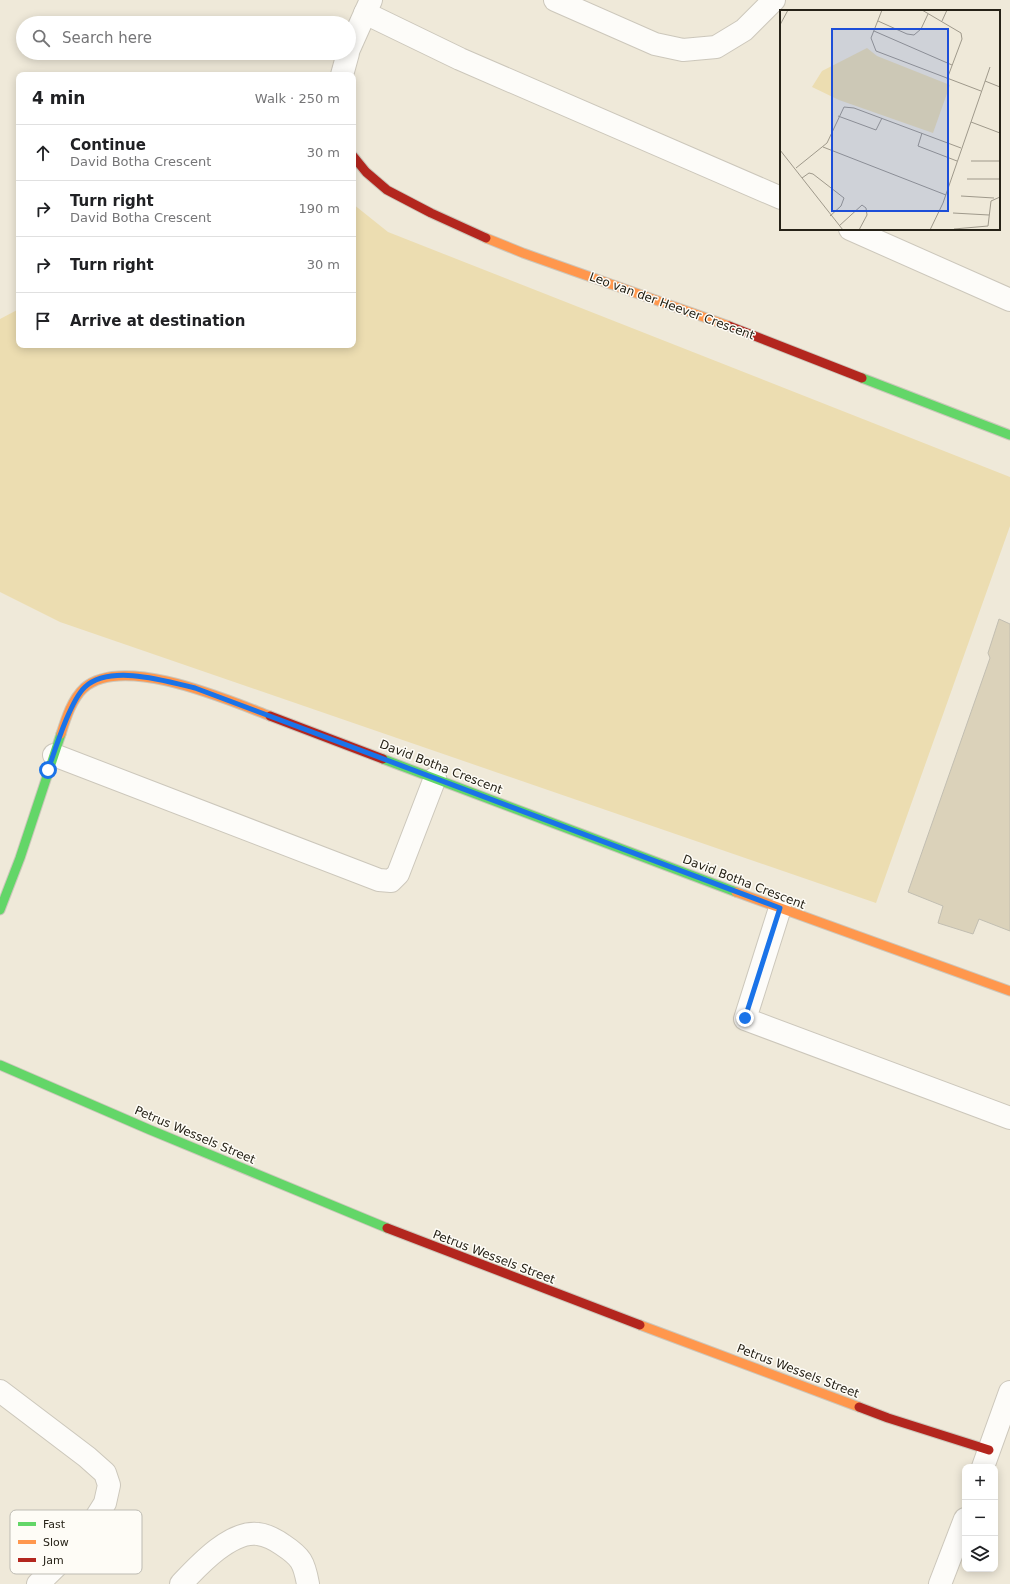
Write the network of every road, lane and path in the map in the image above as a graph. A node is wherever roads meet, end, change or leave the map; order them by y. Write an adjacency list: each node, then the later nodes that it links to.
1 (555, 0): 2 (street)
2 (774, 0)
3 (368, 6): 4 (street); 8 (street)
4 (356, 33)
5 (346, 60): 6 (street)
6 (343, 72)
7 (356, 160): 11 (street, Leo van der Heever Crescent)
8 (780, 198)
9 (852, 230): 10 (street)
10 (1010, 300)
11 (1009, 430)
12 (54, 755): 13 (street, David Botha Crescent); 13 (street); 15 (street, David Botha Crescent)
13 (435, 778): 14 (street, David Botha Crescent)
14 (780, 908): 16 (street, David Botha Crescent); 18 (street)
15 (0, 910)
16 (1010, 990)
17 (0, 1065): 21 (street, Petrus Wessels Street)
18 (1010, 1118)
19 (0, 1391): 22 (street)
20 (1010, 1392): 21 (street)
21 (986, 1458)
22 (101, 1510)
23 (962, 1527): 28 (street)
24 (48, 1574): 25 (street)
25 (38, 1584)
26 (181, 1584): 27 (street)
27 (308, 1584)
28 (940, 1584)

